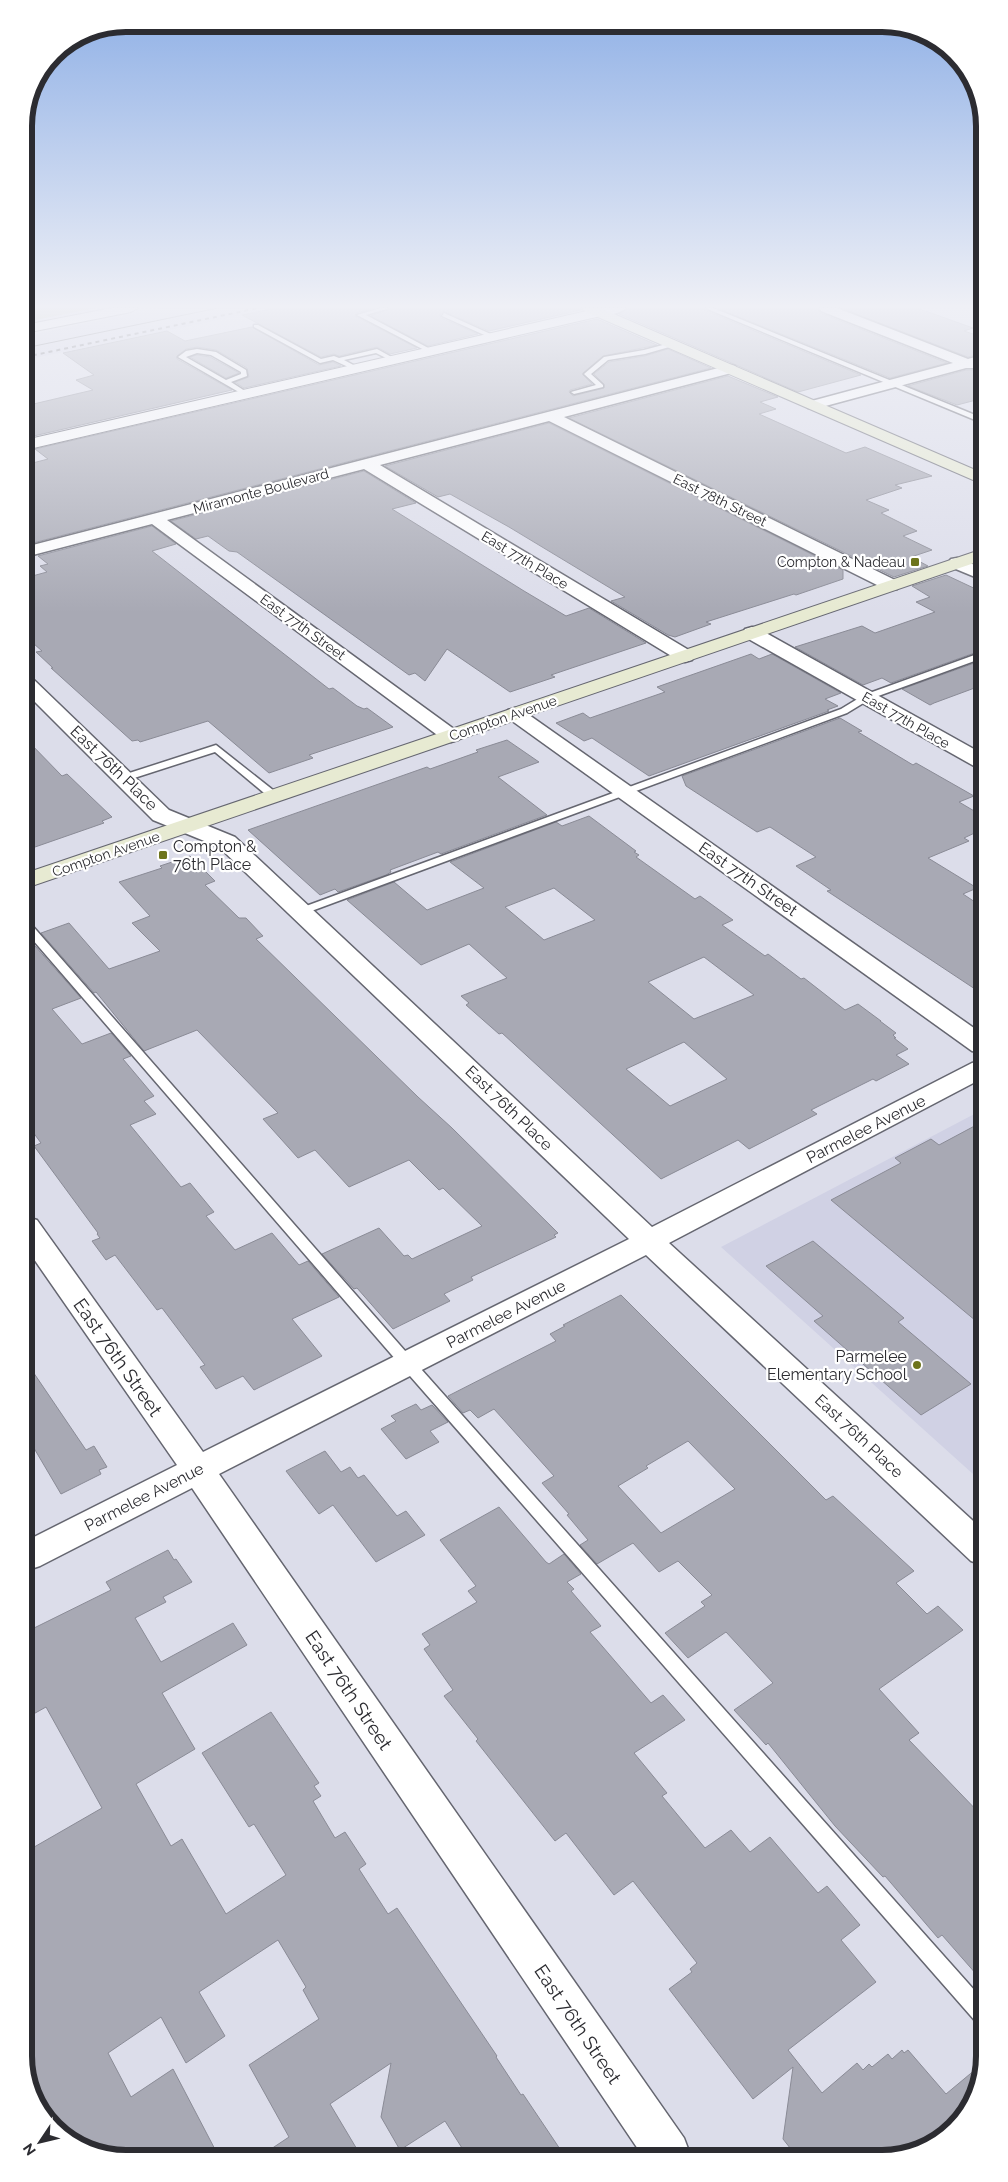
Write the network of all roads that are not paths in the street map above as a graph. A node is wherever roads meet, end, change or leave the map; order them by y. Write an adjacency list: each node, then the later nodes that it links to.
1 (177, 410): 7 (street)
2 (569, 410): 5 (street, Miramonte Boulevard)
3 (824, 410): 9 (main road)
4 (955, 410): 6 (lane)
5 (549, 415): 8 (street, Miramonte Boulevard); 15 (street, East 78th Street)
6 (976, 418)
7 (33, 443)
8 (366, 464): 10 (street, Miramonte Boulevard); 17 (street, East 77th Place)
9 (976, 476)
10 (154, 518): 11 (street, Miramonte Boulevard); 22 (street, East 77th Street)
11 (33, 550)
12 (976, 556): 13 (main road, Compton Avenue)
13 (957, 563): 14 (street); 15 (main road, Compton Avenue)
14 (976, 572)
15 (891, 585): 16 (main road, Compton Avenue)
16 (752, 633): 17 (main road, Compton Avenue); 20 (street, East 77th Place)
17 (685, 656): 21 (main road, Compton Avenue)
18 (976, 657): 20 (lane)
19 (33, 689): 24 (street, East 76th Place)
20 (867, 698): 23 (street, East 77th Place); 25 (lane)
21 (515, 714): 22 (main road, Compton Avenue); 25 (street, East 77th Street)
22 (451, 736): 26 (main road, Compton Avenue)
23 (976, 759)
24 (124, 778): 26 (lane); 27 (street, East 76th Place)
25 (625, 792): 29 (lane); 31 (street, East 77th Street)
26 (274, 796): 27 (main road, Compton Avenue)
27 (188, 826): 28 (main road, Compton Avenue); 29 (street, East 76th Place)
28 (33, 880)
29 (302, 911): 34 (street, East 76th Place)
30 (33, 933): 35 (lane)
31 (976, 1041)
32 (976, 1072): 34 (street, Parmelee Avenue)
33 (32, 1235): 36 (street, East 76th Street)
34 (649, 1241): 35 (street, Parmelee Avenue); 37 (street, East 76th Place)
35 (408, 1364): 36 (street, Parmelee Avenue); 39 (lane)
36 (198, 1470): 38 (street, Parmelee Avenue); 40 (street, East 76th Street)
37 (976, 1545)
38 (32, 1554)
39 (976, 2007)
40 (665, 2150)

